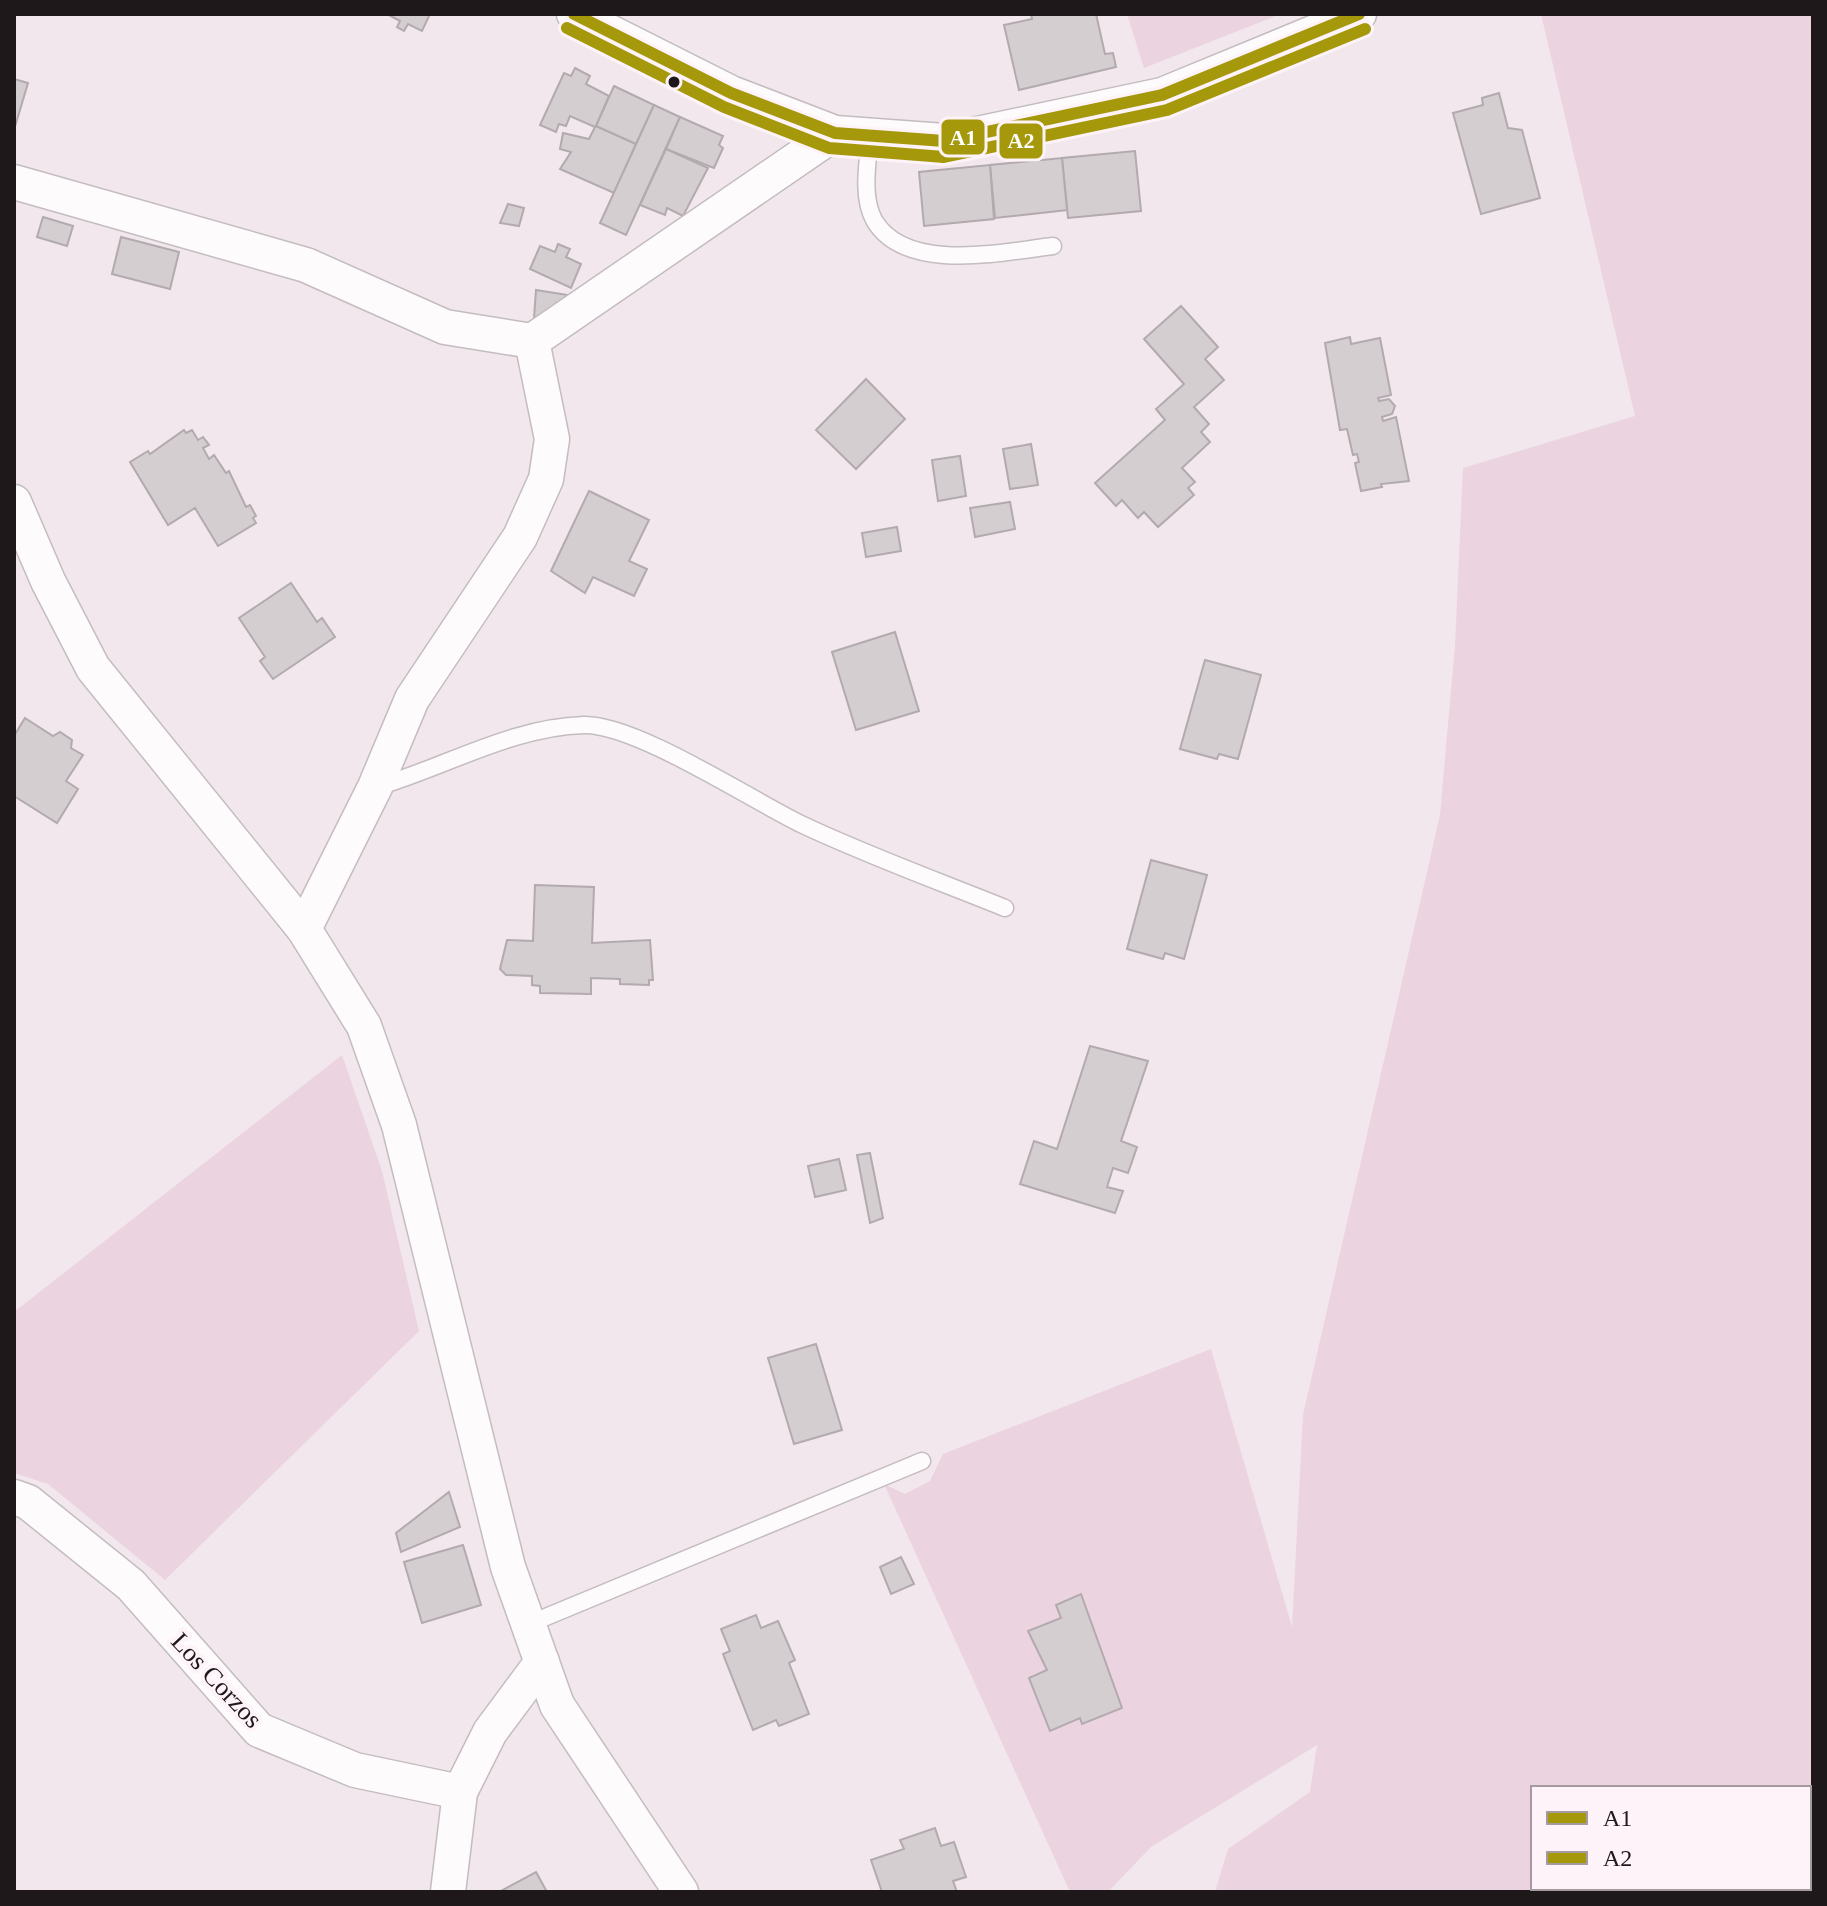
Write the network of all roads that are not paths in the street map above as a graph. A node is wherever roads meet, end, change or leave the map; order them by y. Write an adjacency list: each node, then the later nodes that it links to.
1 (574, 14): 3 (street)
2 (1359, 14): 4 (street)
3 (835, 133): 4 (street); 7 (street)
4 (870, 136): 6 (lane)
5 (14, 182): 7 (street)
6 (1053, 246)
7 (532, 341): 9 (street)
8 (14, 502): 11 (street)
9 (375, 787): 10 (lane); 11 (street)
10 (1005, 908)
11 (304, 929): 14 (street)
12 (922, 1461): 14 (lane)
13 (14, 1497): 16 (street, Los Corzos)
14 (529, 1624): 15 (street)
15 (542, 1662): 16 (street); 18 (street)
16 (460, 1792): 17 (street)
17 (448, 1892)
18 (681, 1892)

